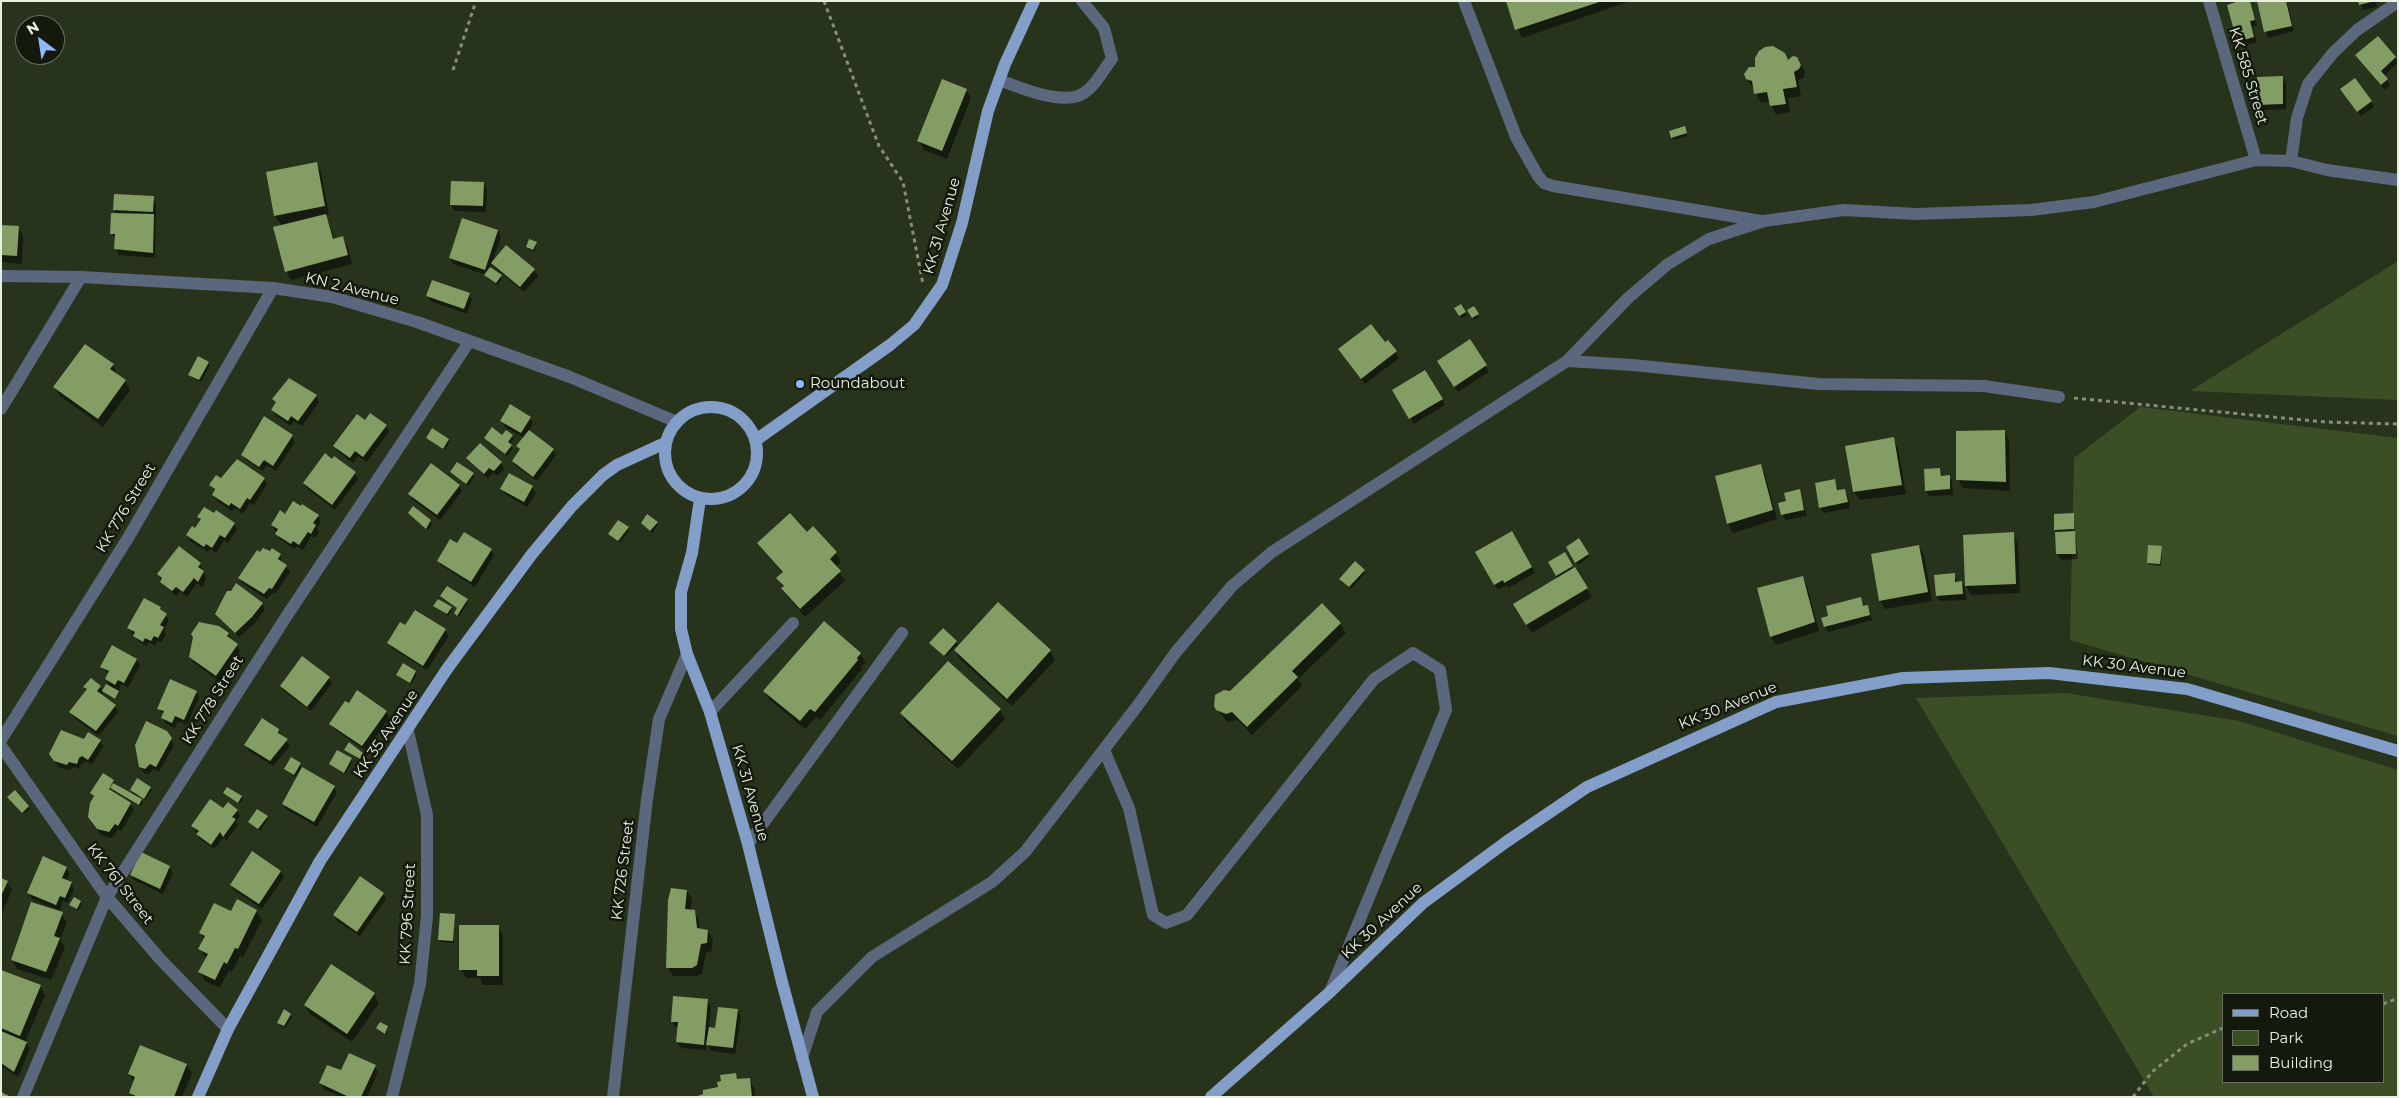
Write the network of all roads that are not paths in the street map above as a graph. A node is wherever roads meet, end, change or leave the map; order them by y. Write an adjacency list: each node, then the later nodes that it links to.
1 (1034, 1): 6 (main road, KK 31 Avenue)
2 (1082, 1): 6 (street)
3 (1464, 1): 10 (street)
4 (2209, 1): 7 (street, KK 585 Street)
5 (2398, 2): 8 (street)
6 (999, 80): 19 (main road, KK 31 Avenue)
7 (2256, 160): 8 (street); 10 (street)
8 (2291, 160): 9 (street)
9 (2398, 180)
10 (1764, 221): 15 (street)
11 (1, 276): 12 (street, KN 2 Avenue)
12 (81, 277): 13 (street, KN 2 Avenue); 17 (street)
13 (273, 288): 14 (street, KN 2 Avenue); 27 (street, KK 776 Street)
14 (469, 342): 18 (street, KN 2 Avenue); 32 (street, KK 778 Street)
15 (1567, 361): 16 (street); 29 (street)
16 (2059, 397)
17 (1, 409)
18 (677, 422): 19 (main road); 20 (main road)
19 (756, 440): 21 (main road)
20 (666, 443): 21 (main road); 26 (main road, KK 35 Avenue)
21 (700, 499): 24 (main road, KK 31 Avenue)
22 (793, 623): 25 (street)
23 (902, 633): 31 (street)
24 (687, 654): 25 (main road, KK 31 Avenue); 39 (street, KK 726 Street)
25 (710, 712): 31 (main road, KK 31 Avenue)
26 (408, 731): 34 (main road, KK 35 Avenue); 38 (street, KK 796 Street)
27 (1, 740)
28 (1, 746): 32 (street, KK 761 Street)
29 (1104, 750): 33 (street); 35 (street)
30 (2398, 751): 33 (main road, KK 30 Avenue)
31 (748, 844): 35 (main road, KK 31 Avenue)
32 (107, 897): 34 (street, KK 761 Street); 36 (street, KK 778 Street)
33 (1330, 992): 41 (main road, KK 30 Avenue)
34 (228, 1030): 37 (main road, KK 35 Avenue)
35 (802, 1058): 40 (main road, KK 31 Avenue)
36 (23, 1097)
37 (198, 1097)
38 (392, 1097)
39 (613, 1097)
40 (814, 1097)
41 (1212, 1097)

